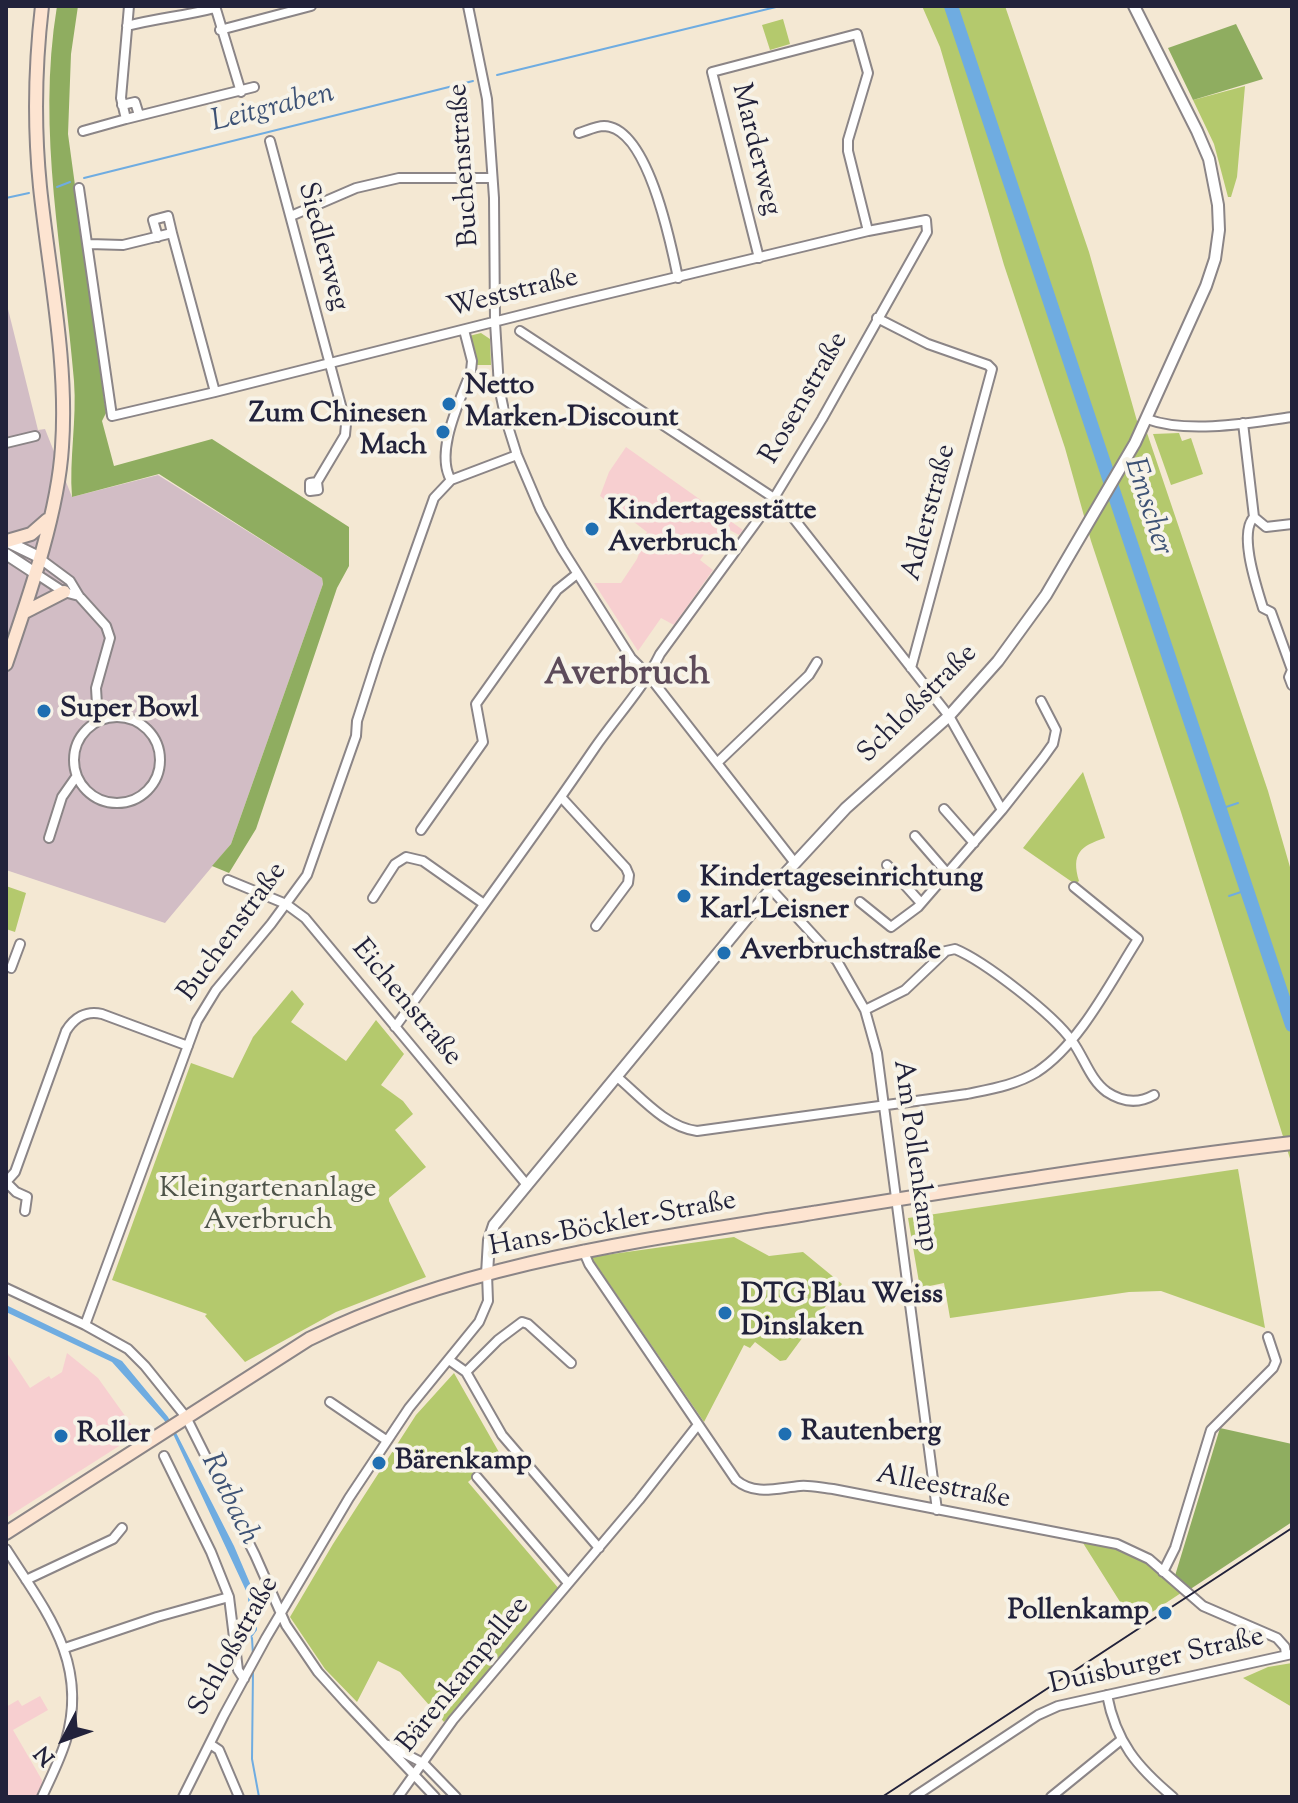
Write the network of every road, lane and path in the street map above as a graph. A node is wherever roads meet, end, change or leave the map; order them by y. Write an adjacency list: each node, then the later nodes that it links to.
1 (42, 6): 43 (main road)
2 (129, 6): 7 (street)
3 (311, 6): 8 (street)
4 (468, 6): 17 (street, Buchenstraße)
5 (1134, 6): 34 (street, Schloßstraße)
6 (215, 7): 7 (street); 8 (street)
7 (127, 26): 11 (street)
8 (220, 30): 10 (street)
9 (254, 87): 10 (street)
10 (241, 92): 12 (street)
11 (122, 105): 12 (street); 13 (street)
12 (139, 115): 13 (street)
13 (126, 119): 14 (street)
14 (83, 131)
15 (579, 133): 26 (street)
16 (270, 141): 19 (street, Siedlerweg)
17 (492, 178): 19 (street); 28 (street, Buchenstraße)
18 (79, 188): 24 (street)
19 (291, 216): 31 (street, Siedlerweg)
20 (926, 220): 21 (street, Weststraße); 27 (street, Rosenstraße)
21 (868, 231): 25 (street, Weststraße); 25 (street, Marderweg)
22 (172, 233): 23 (street); 23 (street); 32 (street)
23 (158, 237): 24 (street)
24 (89, 244): 32 (street, Weststraße)
25 (759, 258): 26 (street, Weststraße)
26 (678, 278): 28 (street, Weststraße)
27 (877, 318): 41 (street, Rosenstraße); 55 (street, Adlerstraße)
28 (495, 322): 29 (street, Weststraße); 38 (street)
29 (464, 330): 31 (street, Weststraße); 39 (street)
30 (520, 331): 41 (street)
31 (329, 364): 32 (street, Weststraße); 40 (street, Siedlerweg)
32 (215, 392)
33 (1292, 417): 35 (street)
34 (1147, 419): 35 (street); 60 (street, Schloßstraße)
35 (1243, 423): 42 (street)
36 (35, 436): 37 (street)
37 (6, 443)
38 (517, 455): 39 (street); 49 (street)
39 (451, 480): 80 (street, Buchenstraße)
40 (317, 482)
41 (774, 498): 55 (street); 57 (street, Rosenstraße)
42 (1254, 517): 44 (street); 56 (street)
43 (49, 518): 45 (main road); 47 (main road)
44 (1292, 524)
45 (6, 541): 47 (street)
46 (6, 554): 48 (street)
47 (39, 557): 48 (main road); 51 (street)
48 (35, 573): 50 (street); 52 (main road)
49 (577, 574): 57 (street); 67 (street)
50 (64, 592): 51 (street); 52 (main road)
51 (79, 596): 61 (street)
52 (23, 613): 54 (main road)
53 (817, 662): 62 (street)
54 (6, 664)
55 (911, 668): 60 (street)
56 (1292, 670): 58 (street)
57 (649, 676): 62 (street); 64 (street, Rosenstraße)
58 (1292, 685)
59 (1041, 701): 66 (street)
60 (949, 716): 66 (street); 71 (street, Schloßstraße)
61 (98, 721): 63 (street); 63 (street)
62 (718, 762): 71 (street)
63 (76, 777): 69 (street)
64 (561, 797): 81 (street, Rosenstraße); 82 (street)
65 (944, 809): 70 (street)
66 (1002, 810): 70 (street)
67 (421, 830)
68 (915, 836): 73 (street)
69 (49, 838)
70 (974, 843): 73 (street)
71 (795, 863): 76 (street, Schloßstraße)
72 (887, 865): 79 (street)
73 (947, 873): 79 (street)
74 (228, 880): 80 (street, Eichenstraße)
75 (1074, 887): 88 (street)
76 (771, 889): 86 (street, Am Pollenkamp); 90 (street, Schloßstraße)
77 (373, 898): 81 (street)
78 (860, 902): 79 (street)
79 (921, 903)
80 (286, 904): 87 (street, Eichenstraße); 89 (street, Buchenstraße)
81 (484, 904): 87 (street, Rosenstraße)
82 (596, 926)
83 (20, 944): 84 (street)
84 (8, 967): 85 (street)
85 (6, 979)
86 (865, 1010): 88 (street); 92 (street, Am Pollenkamp)
87 (395, 1027): 95 (street, Eichenstraße)
88 (1071, 1040): 91 (street); 92 (street)
89 (188, 1046): 94 (street); 101 (street, Buchenstraße)
90 (616, 1076): 92 (street); 95 (street, Schloßstraße)
91 (1154, 1095)
92 (883, 1107): 96 (street, Am Pollenkamp)
93 (1292, 1143): 96 (main road, Hans-Böckler-Straße)
94 (6, 1182): 97 (street)
95 (527, 1185): 99 (street, Schloßstraße)
96 (895, 1199): 98 (main road, Hans-Böckler-Straße); 112 (street, Am Pollenkamp)
97 (25, 1211)
98 (583, 1250): 99 (main road, Hans-Böckler-Straße); 108 (street, Alleestraße)
99 (487, 1274): 103 (street, Schloßstraße); 107 (main road, Hans-Böckler-Straße)
100 (6, 1288): 101 (street)
101 (85, 1325): 107 (street)
102 (1268, 1337): 117 (street)
103 (449, 1360): 105 (street); 109 (street, Schloßstraße)
104 (571, 1363): 105 (street)
105 (466, 1372): 115 (street)
106 (330, 1402): 109 (street)
107 (182, 1420): 114 (main road, Hans-Böckler-Straße); 121 (street)
108 (697, 1426): 112 (street, Alleestraße); 115 (street, Bärenkampallee)
109 (386, 1440): 121 (street, Schloßstraße)
110 (164, 1456): 120 (street)
111 (477, 1477): 119 (street, Bärenkampallee)
112 (937, 1510): 117 (street, Alleestraße)
113 (122, 1528): 118 (street)
114 (6, 1533)
115 (599, 1548): 119 (street, Bärenkampallee)
116 (6, 1549): 118 (street)
117 (1163, 1572): 123 (street, Alleestraße)
118 (26, 1580): 122 (street)
119 (568, 1583): 129 (street, Bärenkampallee)
120 (229, 1597): 122 (street); 124 (street)
121 (283, 1613): 124 (street, Schloßstraße); 127 (street)
122 (65, 1648): 132 (street)
123 (1289, 1655): 125 (street, Duisburger Straße)
124 (244, 1679): 128 (street, Schloßstraße)
125 (1107, 1695): 126 (street); 138 (street, Duisburger Straße)
126 (1121, 1740): 131 (street); 139 (street)
127 (385, 1743): 129 (street); 130 (street)
128 (210, 1744): 133 (street, Schloßstraße); 134 (street)
129 (423, 1763): 130 (street, Bärenkampallee); 137 (street)
130 (414, 1776): 135 (street, Bärenkampallee); 136 (street)
131 (1163, 1788): 140 (street); 141 (street)
132 (42, 1797)
133 (183, 1797)
134 (239, 1797)
135 (398, 1797)
136 (435, 1797)
137 (456, 1797)
138 (914, 1797)
139 (1051, 1797)
140 (1156, 1797)
141 (1173, 1797)

